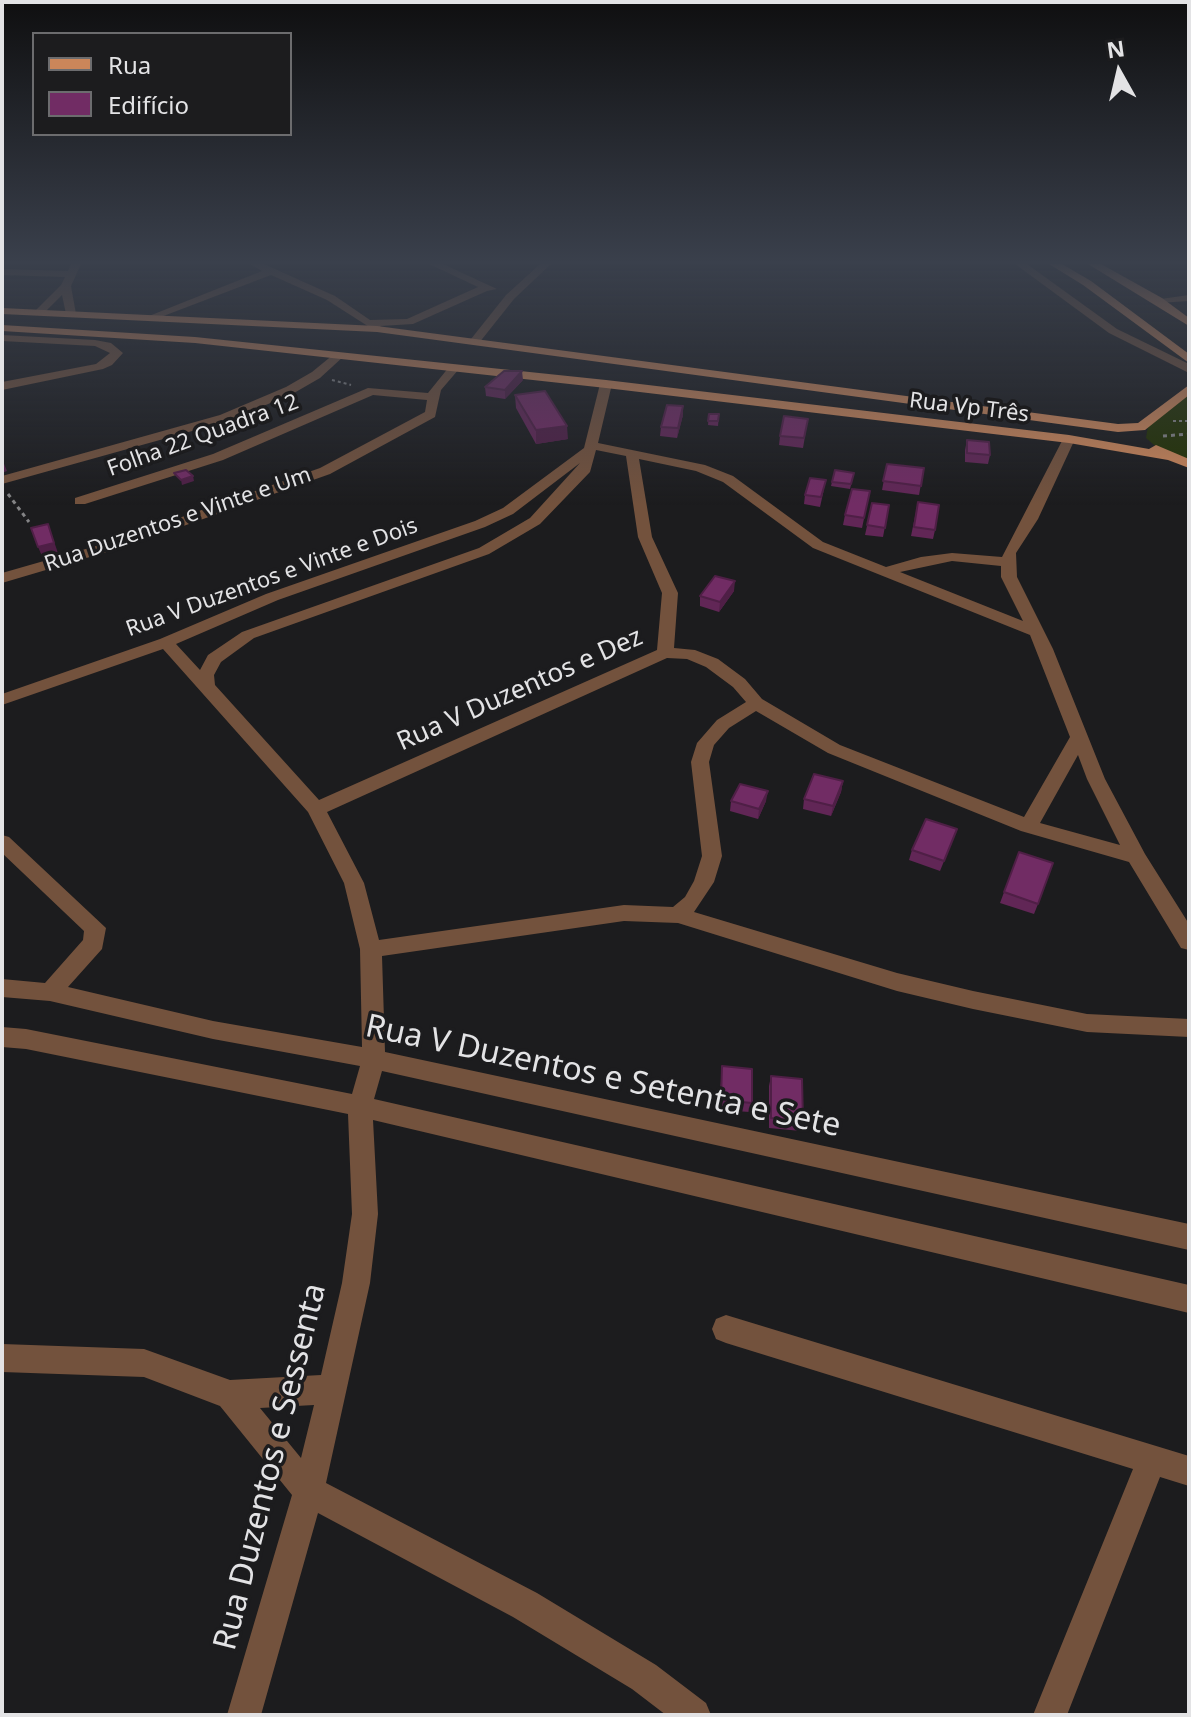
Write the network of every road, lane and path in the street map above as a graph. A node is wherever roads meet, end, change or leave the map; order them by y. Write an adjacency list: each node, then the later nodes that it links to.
1 (102, 344): 17 (street)
2 (230, 344): 8 (main road, Rua Vp Três)
3 (258, 344): 8 (main road)
4 (339, 344): 10 (main road)
5 (498, 344): 15 (main road, Rua Vp Três)
6 (1139, 344): 13 (street)
7 (1168, 344): 11 (main road)
8 (256, 346): 9 (main road, Rua Vp Três)
9 (338, 356): 10 (main road, Rua Vp Três); 14 (street)
10 (354, 358): 12 (main road, Rua Vp Três)
11 (1189, 360)
12 (453, 369): 16 (main road, Rua Vp Três); 20 (street, Rua Duzentos e Vinte e Um)
13 (1189, 369)
14 (316, 375): 19 (path); 29 (street)
15 (781, 382): 21 (main road); 22 (main road, Rua Vp Três)
16 (606, 384): 21 (main road, Rua Vp Três); 25 (street)
17 (2, 386)
18 (1189, 389): 22 (main road)
19 (372, 391): 20 (street, Folha 22 Quadra 12); 30 (street, Folha 22 Quadra 12)
20 (432, 397): 34 (street, Rua Duzentos e Vinte e Um)
21 (765, 404): 24 (main road, Rua Vp Três)
22 (1145, 432): 23 (path); 27 (main road)
23 (1189, 434)
24 (1069, 439): 27 (main road, Rua Vp Três); 32 (street)
25 (589, 448): 26 (street); 36 (street, Rua V Duzentos e Vinte e Dois); 38 (street)
26 (632, 454): 33 (street); 37 (street)
27 (1167, 456): 28 (main road)
28 (1188, 466)
29 (2, 483): 31 (path)
30 (80, 501)
31 (29, 522)
32 (1006, 562): 33 (street); 35 (street)
33 (884, 572): 35 (street)
34 (2, 578)
35 (1036, 632): 41 (street)
36 (166, 642): 38 (street); 39 (street, Rua V Duzentos e Vinte e Dois)
37 (665, 653): 40 (street, Rua V Duzentos e Dez); 42 (street, Rua V Duzentos e Dez)
38 (206, 688): 42 (street)
39 (2, 700)
40 (756, 703): 43 (street, Rua V Duzentos e Dez); 46 (street)
41 (1078, 739): 43 (street); 45 (street)
42 (316, 809): 48 (street)
43 (1028, 826): 45 (street, Rua V Duzentos e Dez)
44 (2, 842): 50 (street)
45 (1136, 857): 47 (street)
46 (678, 915): 48 (street); 51 (street)
47 (1189, 942)
48 (371, 949): 53 (street, Rua Duzentos e Sessenta)
49 (2, 988): 50 (street, Rua V Duzentos e Setenta e Sete)
50 (50, 992): 53 (street, Rua V Duzentos e Setenta e Sete)
51 (1189, 1028)
52 (2, 1037): 54 (street)
53 (374, 1059): 54 (street, Rua Duzentos e Sessenta); 55 (street, Rua V Duzentos e Setenta e Sete)
54 (360, 1106): 56 (street); 59 (street, Rua Duzentos e Sessenta)
55 (1189, 1237)
56 (1189, 1299)
57 (726, 1329): 61 (street)
58 (2, 1358): 60 (street)
59 (333, 1389): 60 (street); 63 (street, Rua Duzentos e Sessenta)
60 (230, 1395): 63 (street)
61 (1152, 1459): 62 (street); 66 (street)
62 (1189, 1471)
63 (309, 1491): 64 (street, Rua Duzentos e Sessenta); 65 (street)
64 (244, 1715)
65 (694, 1715)
66 (1050, 1715)

